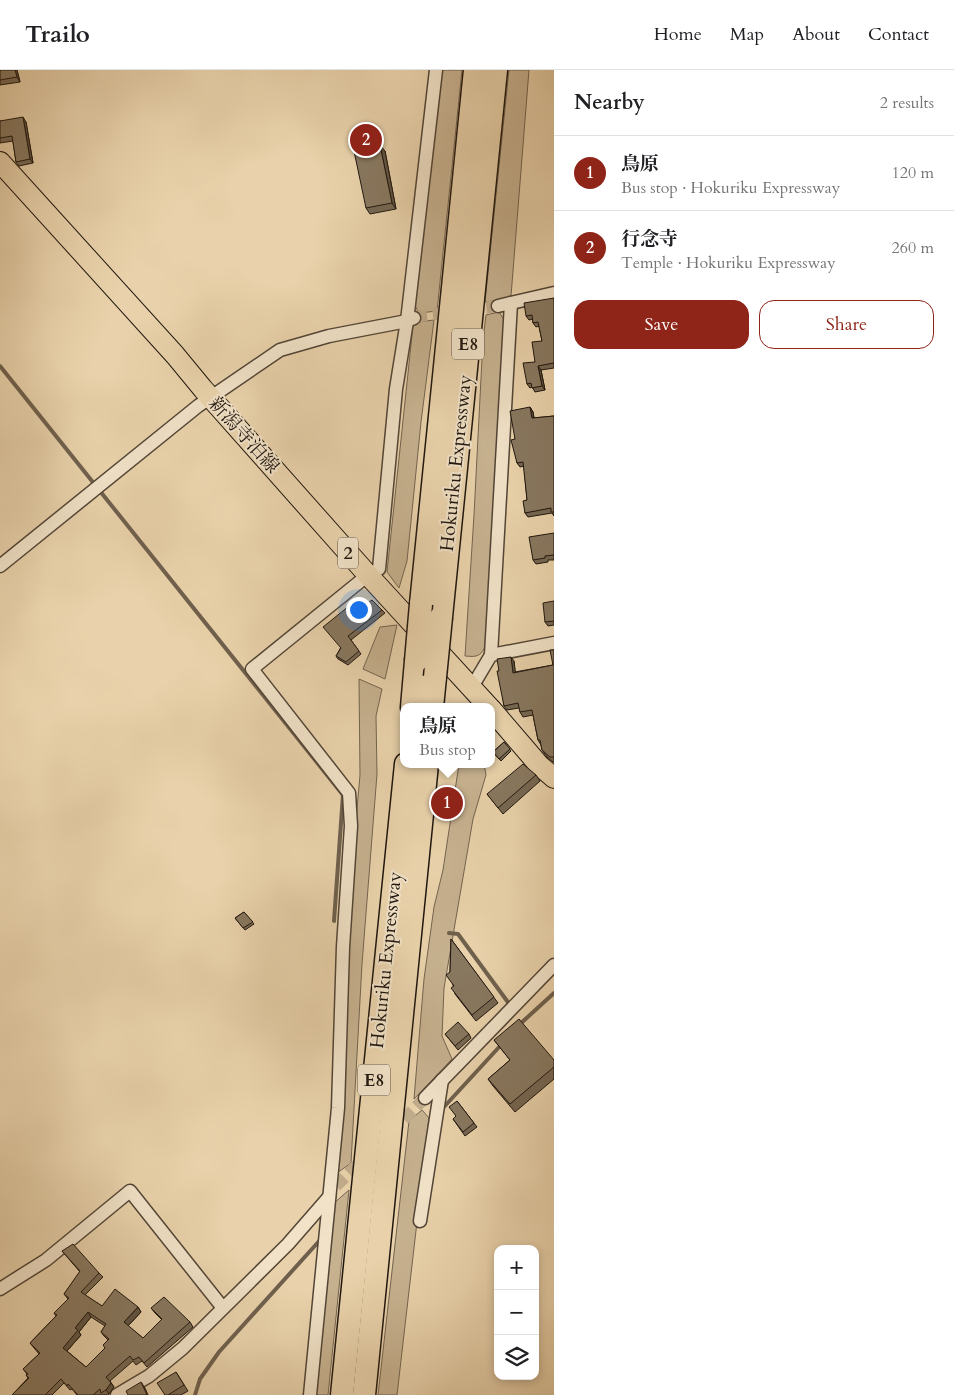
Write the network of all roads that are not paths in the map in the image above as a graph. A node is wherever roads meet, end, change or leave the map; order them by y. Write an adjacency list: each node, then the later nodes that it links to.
1 (436, 70): 8 (street)
2 (475, 70): 15 (highway, Hokuriku Expressway / E8, bridge)
3 (496, 70): 16 (highway, Hokuriku Expressway / E8, bridge)
4 (0, 162): 9 (main road, 新潟寺泊線 / 2)
5 (554, 293): 6 (street)
6 (511, 303): 7 (street); 13 (street)
7 (498, 306)
8 (411, 319): 9 (street); 11 (street)
9 (210, 397): 10 (street); 11 (main road, 新潟寺泊線 / 2)
10 (0, 566)
11 (368, 575): 14 (main road, 新潟寺泊線 / 2); 26 (street)
12 (554, 643): 13 (street)
13 (491, 655): 14 (street)
14 (472, 687): 17 (main road, 新潟寺泊線 / 2)
15 (412, 703)
16 (433, 703)
17 (486, 703)
18 (495, 714): 21 (main road, 新潟寺泊線 / 2)
19 (406, 768): 32 (highway, Hokuriku Expressway / E8)
20 (426, 768): 33 (highway, Hokuriku Expressway / E8)
21 (554, 778)
22 (554, 965): 23 (street)
23 (442, 1080): 24 (street); 27 (street)
24 (425, 1098)
25 (336, 1186): 26 (street)
26 (328, 1197): 29 (street); 31 (street)
27 (420, 1220)
28 (0, 1289): 29 (street)
29 (223, 1308): 30 (street)
30 (117, 1395)
31 (310, 1395)
32 (342, 1395)
33 (364, 1395)

